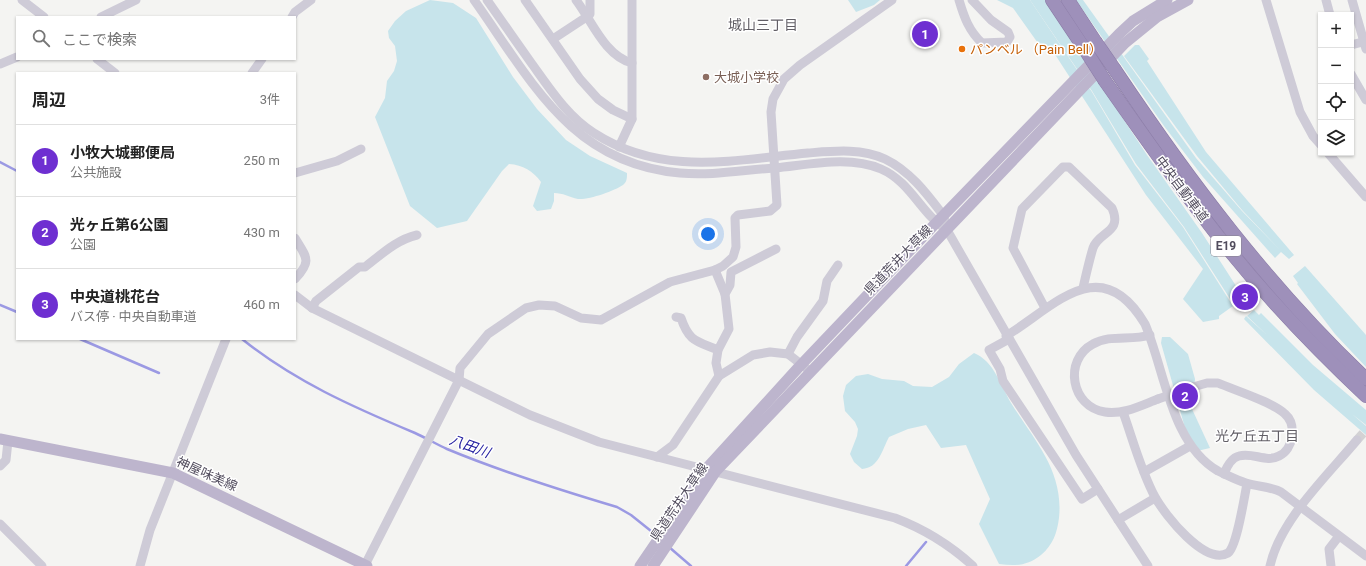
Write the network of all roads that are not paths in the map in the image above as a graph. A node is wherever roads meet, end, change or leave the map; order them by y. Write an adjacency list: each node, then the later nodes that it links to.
1 (22, 0): 21 (street)
2 (136, 0): 22 (street)
3 (311, 0): 23 (street)
4 (474, 0): 44 (street)
5 (487, 0): 40 (street)
6 (525, 0): 25 (street)
7 (576, 0): 24 (street)
8 (590, 0): 24 (street)
9 (632, 0): 32 (street)
10 (892, 0): 42 (street)
11 (959, 0): 12 (street)
12 (972, 0)
13 (1052, 0): 27 (highway, 中央自動車道 / E19)
14 (1068, 0): 27 (highway, 中央自動車道 / E19)
15 (1167, 0): 47 (main road, 県道荒井大草線)
16 (1188, 0): 48 (main road, 県道荒井大草線)
17 (1266, 0): 39 (street)
18 (1326, 0): 20 (street)
19 (1352, 0): 26 (street)
20 (1329, 12)
21 (43, 16)
22 (103, 16)
23 (293, 16)
24 (588, 16): 25 (street); 32 (street)
25 (553, 39): 38 (street)
26 (1365, 44): 28 (street)
27 (1090, 45): 68 (highway, 中央自動車道 / E19, bridge); 70 (highway, 中央自動車道 / E19, bridge)
28 (1354, 45)
29 (16, 57): 33 (street)
30 (98, 60): 34 (street)
31 (261, 60): 35 (street)
32 (632, 63): 38 (street)
33 (0, 64)
34 (113, 72)
35 (253, 72)
36 (1354, 79): 37 (street)
37 (1366, 100)
38 (632, 119): 40 (street)
39 (1318, 142)
40 (619, 147): 42 (street)
41 (361, 149): 45 (street)
42 (774, 156): 44 (street); 47 (street)
43 (1331, 156): 46 (street)
44 (775, 168): 47 (street); 53 (street)
45 (296, 173)
46 (1366, 197)
47 (939, 219): 48 (street); 66 (main road, 県道荒井大草線)
48 (947, 230): 62 (street); 66 (main road, 県道荒井大草線)
49 (417, 235): 58 (street)
50 (296, 240): 54 (street)
51 (776, 249): 56 (street)
52 (838, 265): 65 (street)
53 (715, 270): 56 (street); 69 (street)
54 (296, 278)
55 (1083, 288): 59 (street); 59 (street); 61 (street)
56 (725, 294): 64 (street)
57 (296, 296): 58 (street)
58 (312, 308): 69 (street)
59 (1045, 308): 62 (street)
60 (676, 317): 64 (street)
61 (1150, 335): 71 (street); 74 (street)
62 (1007, 338): 82 (street); 82 (street)
63 (226, 340): 79 (street)
64 (718, 350): 67 (street)
65 (788, 354): 66 (street); 67 (street)
66 (806, 368): 77 (main road, 県道荒井大草線)
67 (719, 376): 75 (street)
68 (1366, 379)
69 (459, 380): 75 (street); 89 (street)
70 (1366, 396)
71 (1123, 412): 78 (street); 80 (street, bridge)
72 (4, 440): 76 (street); 79 (main road, 神屋味美線)
73 (1357, 440): 84 (street)
74 (1190, 446): 78 (street); 80 (street)
75 (657, 457): 77 (street)
76 (0, 466)
77 (712, 470): 92 (main road, 県道荒井大草線); 93 (main road, 県道荒井大草線); 94 (street)
78 (1144, 472): 83 (street)
79 (173, 473): 89 (main road, 神屋味美線); 91 (street)
80 (1224, 474): 81 (street)
81 (1247, 484): 83 (street); 84 (street)
82 (1098, 489): 85 (street)
83 (1155, 498): 85 (street)
84 (1300, 508): 87 (street); 96 (street)
85 (1118, 520): 95 (street)
86 (0, 524): 90 (street)
87 (1339, 536): 88 (street); 97 (street)
88 (1366, 556)
89 (366, 565)
90 (42, 566)
91 (140, 566)
92 (640, 566)
93 (653, 566)
94 (973, 566)
95 (1148, 566)
96 (1270, 566)
97 (1331, 566)

